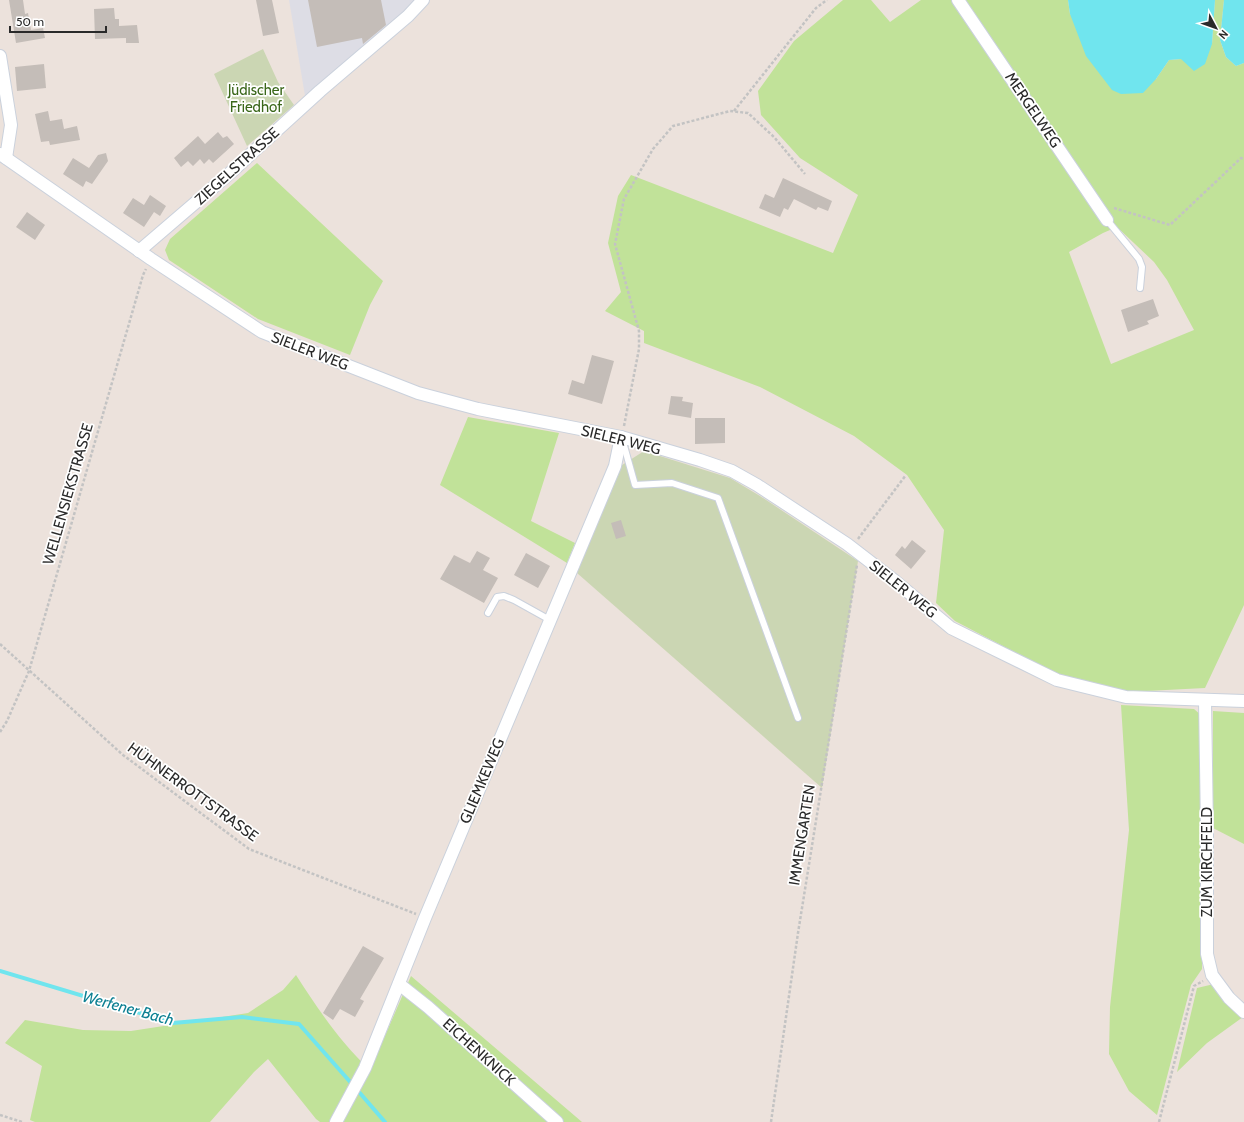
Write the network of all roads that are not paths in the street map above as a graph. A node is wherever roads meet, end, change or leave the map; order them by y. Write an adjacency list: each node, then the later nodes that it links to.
1 (423, 0): 6 (street, ZIEGELSTRASSE)
2 (958, 0): 5 (street, MERGELWEG)
3 (0, 56): 4 (street)
4 (3, 156): 6 (street, SIELER WEG)
5 (1108, 220): 7 (lane)
6 (139, 251): 8 (street, SIELER WEG)
7 (1140, 288)
8 (621, 437): 10 (street, GLIEMKEWEG); 11 (street, SIELER WEG); 13 (lane)
9 (488, 613): 10 (lane)
10 (550, 620): 14 (street, GLIEMKEWEG)
11 (1205, 700): 12 (street, SIELER WEG); 15 (street, ZUM KIRCHFELD)
12 (1244, 701)
13 (798, 718)
14 (399, 984): 16 (street, GLIEMKEWEG); 17 (street, EICHENKNICK)
15 (1244, 1012)
16 (336, 1122)
17 (557, 1122)

